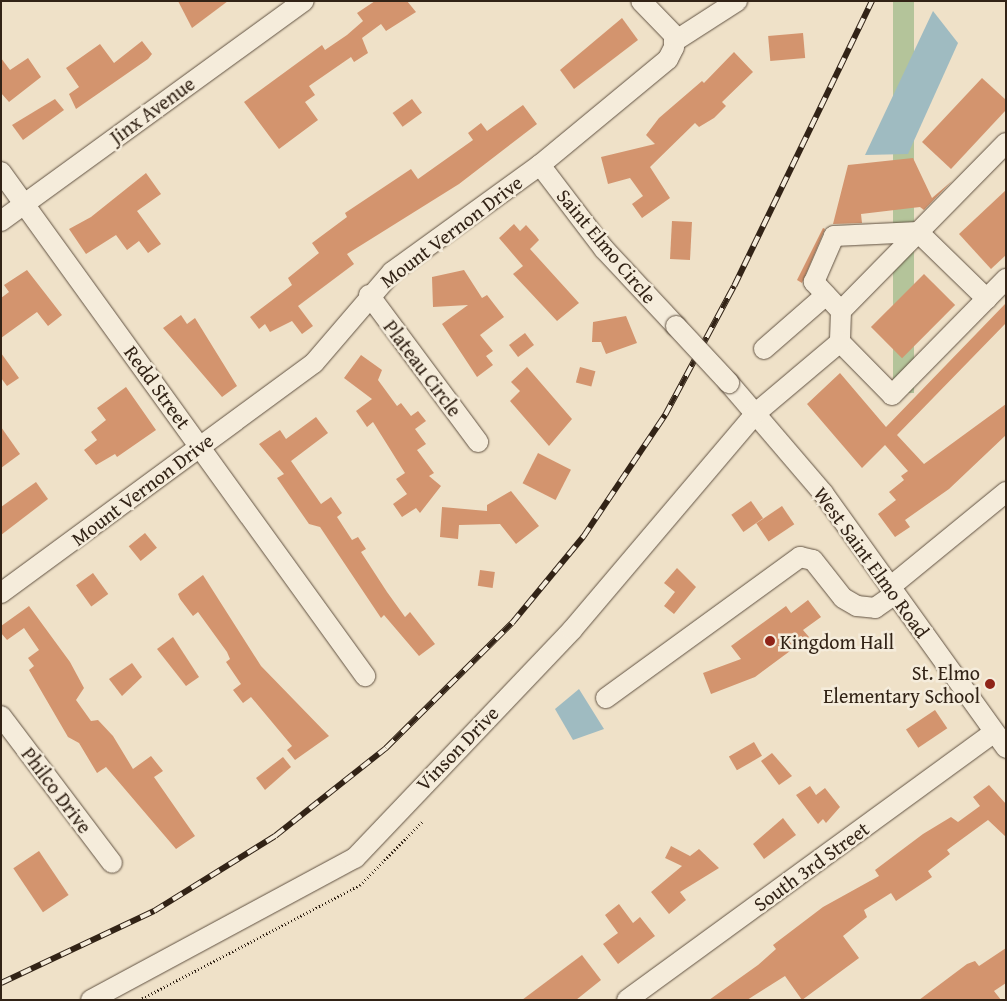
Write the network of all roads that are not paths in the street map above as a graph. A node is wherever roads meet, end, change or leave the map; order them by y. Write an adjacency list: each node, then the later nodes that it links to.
1 (304, 1): 8 (street, Jinx Avenue)
2 (641, 1): 4 (street)
3 (737, 1): 4 (street, Mount Vernon Drive)
4 (675, 41): 6 (street, Mount Vernon Drive)
5 (1006, 143): 10 (street)
6 (540, 165): 12 (street, Mount Vernon Drive); 18 (street, Saint Elmo Circle, bridge)
7 (1, 172): 8 (street, Redd Street)
8 (23, 203): 9 (street, Jinx Avenue); 21 (street, Redd Street)
9 (1, 221)
10 (918, 232): 13 (street); 14 (street); 15 (street)
11 (1006, 279): 14 (street)
12 (368, 295): 20 (street, Plateau Circle); 21 (street, Mount Vernon Drive)
13 (826, 295): 15 (street); 17 (street)
14 (986, 299): 16 (street)
15 (841, 311): 16 (street)
16 (840, 342): 19 (street, Vinson Drive)
17 (764, 349)
18 (729, 382): 19 (street, West Saint Elmo Road)
19 (756, 413): 23 (street, West Saint Elmo Road); 30 (street, Vinson Drive)
20 (478, 442)
21 (201, 445): 24 (street, Mount Vernon Drive); 25 (street, Redd Street)
22 (1006, 492): 23 (street)
23 (893, 590): 26 (street); 28 (street, West Saint Elmo Road)
24 (1, 593)
25 (365, 676)
26 (606, 698)
27 (1, 716): 29 (street, Philco Drive)
28 (1000, 740): 31 (street, South 3rd Street)
29 (112, 863)
30 (91, 1000)
31 (626, 1000)

